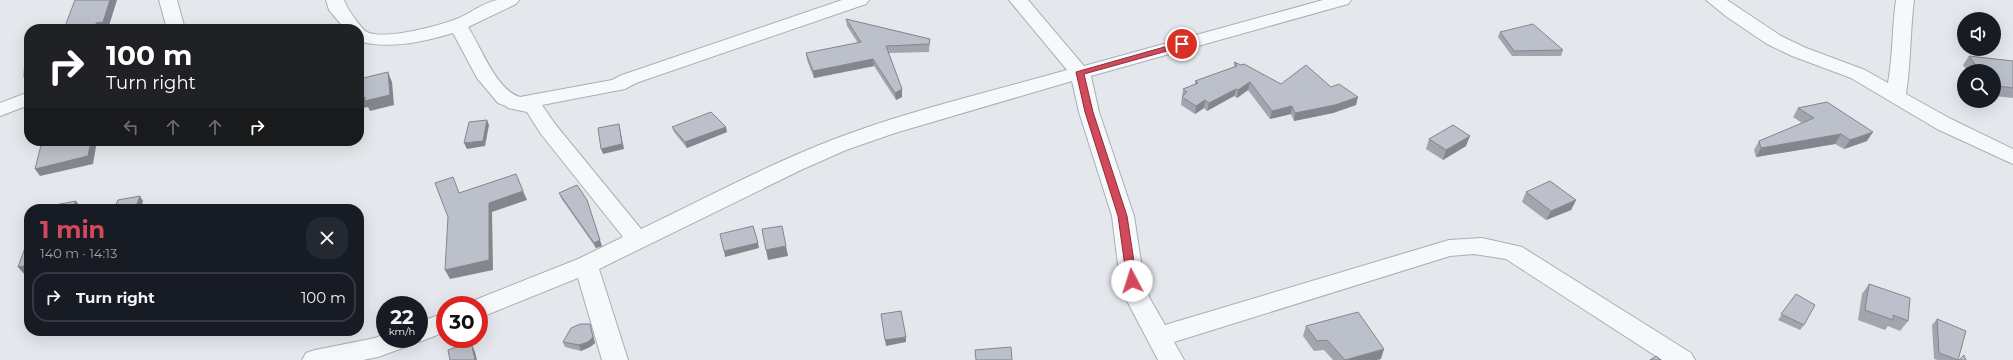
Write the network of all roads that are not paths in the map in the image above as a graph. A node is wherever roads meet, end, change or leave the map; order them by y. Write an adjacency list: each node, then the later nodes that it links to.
1 (168, 0): 9 (street)
2 (334, 0): 10 (street)
3 (510, 0): 11 (street)
4 (860, 0): 16 (street)
5 (1018, 0): 13 (street)
6 (1342, 0): 13 (street)
7 (1715, 0): 14 (street)
8 (1905, 0): 14 (street)
9 (175, 24)
10 (351, 24)
11 (458, 26): 12 (street); 16 (street)
12 (364, 36)
13 (1080, 72): 19 (street); 22 (street)
14 (1896, 95): 18 (street)
15 (24, 100): 17 (street)
16 (515, 104): 19 (street)
17 (0, 110)
18 (2013, 157)
19 (636, 239): 20 (street)
20 (586, 265): 21 (street); 25 (street)
21 (488, 305)
22 (1159, 337): 26 (street); 27 (street)
23 (376, 347): 24 (street)
24 (315, 360)
25 (615, 360)
26 (1171, 360)
27 (1682, 360)

